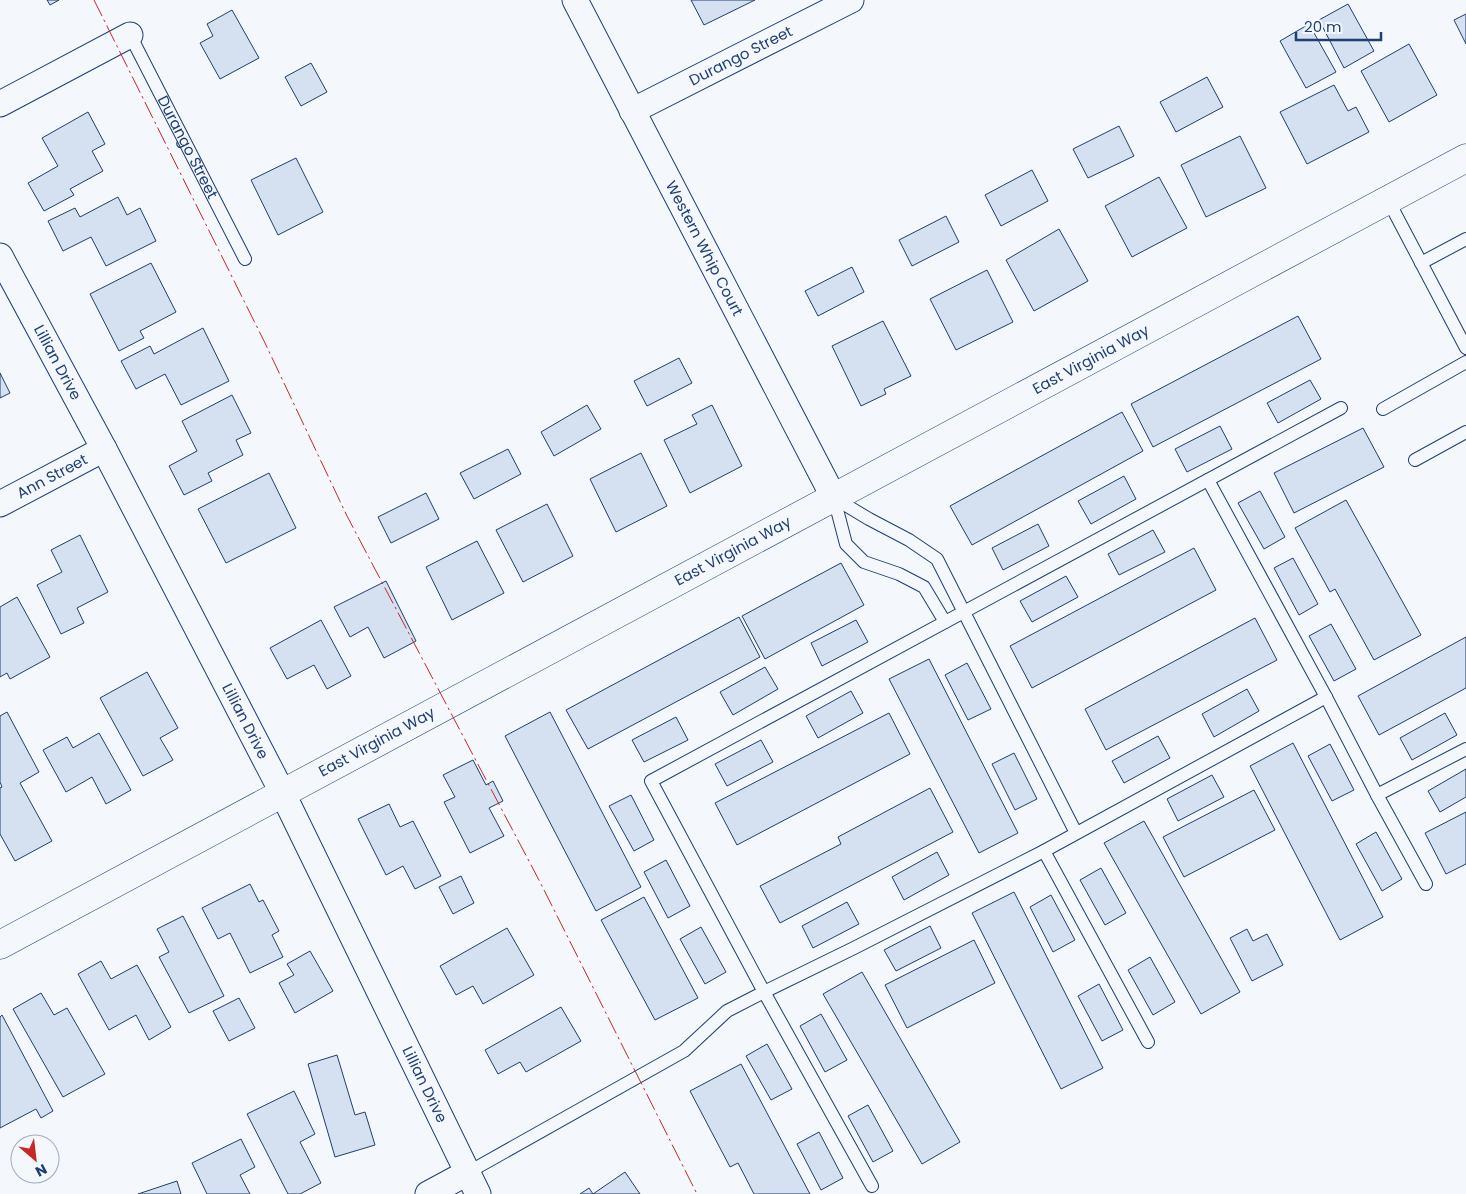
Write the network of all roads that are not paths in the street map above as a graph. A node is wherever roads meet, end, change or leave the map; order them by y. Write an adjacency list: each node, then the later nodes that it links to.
1 (574, 0): 5 (street, Western Whip Court)
2 (851, 0): 5 (street, Durango Street)
3 (130, 35): 4 (street); 10 (lane, Durango Street)
4 (0, 104)
5 (632, 111): 20 (street, Western Whip Court)
6 (1466, 158): 7 (street, East Virginia Way)
7 (1388, 200): 11 (lane); 20 (street, East Virginia Way)
8 (1466, 239): 11 (lane)
9 (0, 256): 17 (street, Lillian Drive)
10 (245, 259)
11 (1421, 263): 12 (lane)
12 (1466, 348)
13 (1466, 362): 15 (lane)
14 (1341, 408): 19 (lane)
15 (1383, 409)
16 (1466, 432): 18 (lane)
17 (104, 449): 21 (street, Ann Street); 26 (street, Lillian Drive)
18 (1415, 460)
19 (1208, 480): 22 (lane); 24 (lane)
20 (834, 498): 22 (lane); 23 (lane); 26 (street, East Virginia Way)
21 (0, 504)
22 (963, 612): 23 (lane); 28 (lane)
23 (946, 622): 32 (lane)
24 (1326, 697): 27 (lane); 28 (lane)
25 (1466, 749): 27 (lane)
26 (282, 792): 31 (street, East Virginia Way); 34 (street, Lillian Drive)
27 (1377, 796): 30 (lane)
28 (1076, 832): 29 (lane)
29 (1044, 851): 32 (lane); 33 (lane)
30 (1426, 884)
31 (0, 945)
32 (764, 992): 34 (lane); 35 (lane)
33 (1148, 1042)
34 (472, 1183): 36 (street)
35 (872, 1186)
36 (428, 1194)

